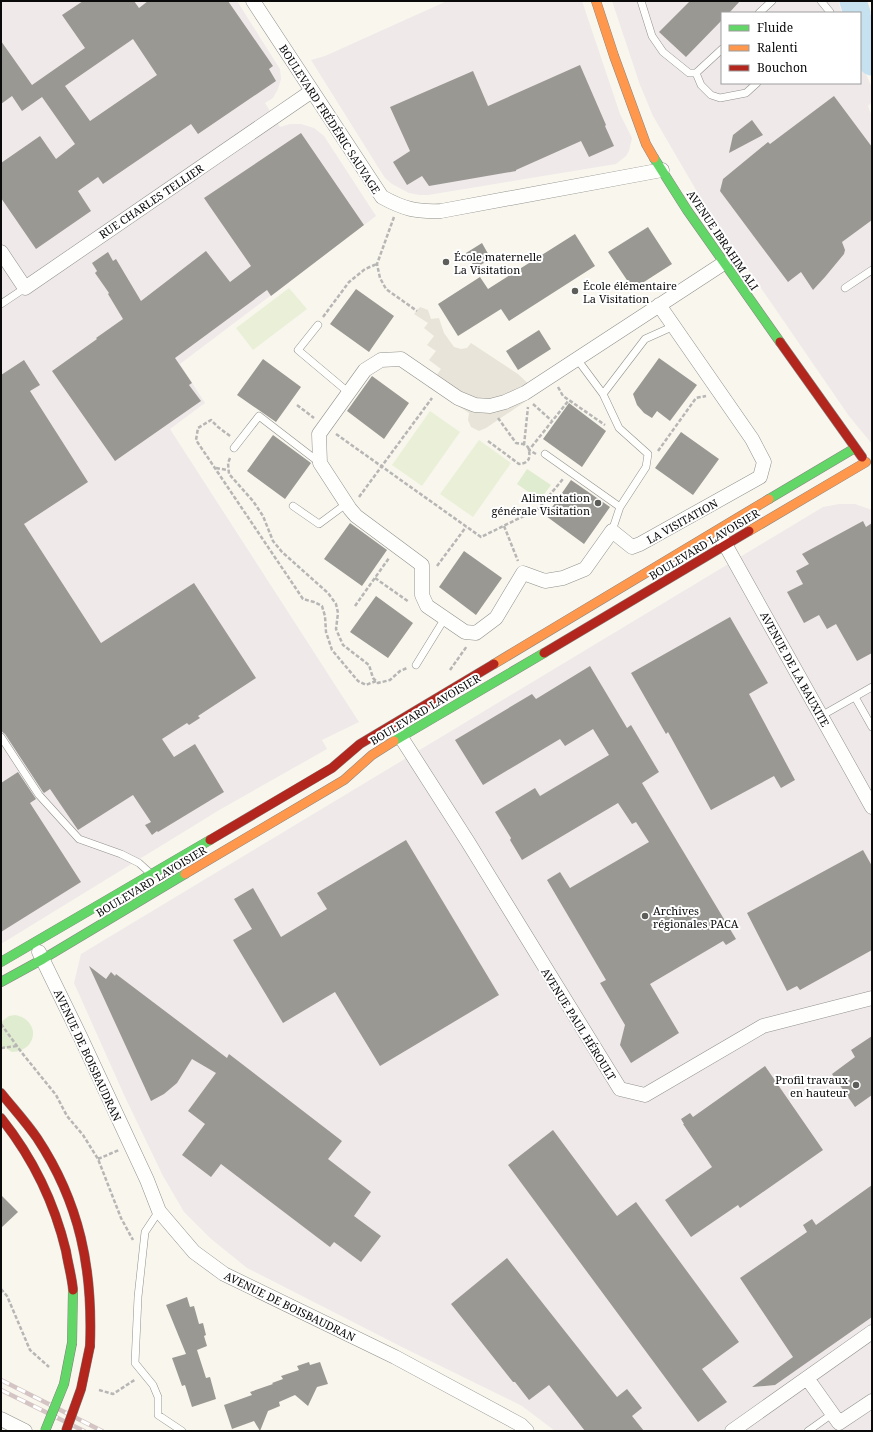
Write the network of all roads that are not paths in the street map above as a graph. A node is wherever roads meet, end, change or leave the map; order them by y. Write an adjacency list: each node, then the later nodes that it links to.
1 (253, 1): 11 (street, BOULEVARD FRÉDÉRIC SAUVAGE)
2 (596, 1): 12 (street, AVENUE IBRAHIM ALI)
3 (641, 1): 9 (lane)
4 (772, 1): 6 (lane)
5 (821, 1): 7 (lane)
6 (760, 12)
7 (830, 12)
8 (721, 50): 9 (lane)
9 (696, 73): 10 (lane)
10 (756, 84)
11 (312, 91): 12 (street, BOULEVARD FRÉDÉRIC SAUVAGE); 16 (street, RUE CHARLES TELLIER)
12 (662, 170): 14 (street, AVENUE IBRAHIM ALI)
13 (1, 252): 16 (street)
14 (724, 263): 19 (street); 26 (street, AVENUE IBRAHIM ALI)
15 (872, 270): 17 (lane)
16 (24, 288): 18 (lane)
17 (845, 288)
18 (1, 304)
19 (660, 305): 21 (street, LA VISITATION); 22 (street)
20 (318, 325): 23 (lane)
21 (674, 326): 24 (lane); 34 (street, LA VISITATION)
22 (577, 359): 23 (street); 24 (lane)
23 (348, 392): 29 (street)
24 (603, 394): 33 (lane)
25 (237, 445): 29 (lane)
26 (855, 448): 28 (street, AVENUE IBRAHIM ALI); 35 (street, BOULEVARD LAVOISIER)
27 (545, 454): 33 (lane)
28 (865, 458): 30 (street, AVENUE IBRAHIM ALI); 36 (street, BOULEVARD LAVOISIER)
29 (320, 463): 32 (street)
30 (872, 471)
31 (293, 506): 32 (lane)
32 (348, 507): 37 (street)
33 (620, 507): 34 (lane)
34 (612, 531): 37 (street)
35 (717, 531): 36 (street, AVENUE DE LA BAUXITE); 42 (street, BOULEVARD LAVOISIER)
36 (725, 545): 41 (street, AVENUE DE LA BAUXITE); 45 (street, BOULEVARD LAVOISIER)
37 (445, 618): 38 (lane)
38 (416, 665)
39 (872, 687): 40 (lane)
40 (855, 697): 41 (lane); 43 (lane)
41 (821, 716): 46 (street, AVENUE DE LA BAUXITE)
42 (393, 725): 45 (street, AVENUE PAUL HÉROULT); 47 (street, BOULEVARD LAVOISIER)
43 (872, 727)
44 (1, 737): 47 (lane)
45 (401, 737): 49 (street, BOULEVARD LAVOISIER); 52 (street, AVENUE PAUL HÉROULT)
46 (872, 807)
47 (151, 874): 48 (street, BOULEVARD LAVOISIER)
48 (34, 943): 49 (street, AVENUE DE BOISBAUDRAN); 50 (street, BOULEVARD LAVOISIER)
49 (43, 959): 51 (street, BOULEVARD LAVOISIER); 55 (street, AVENUE DE BOISBAUDRAN)
50 (1, 962)
51 (1, 982)
52 (872, 998)
53 (1, 1093): 64 (street, bridge)
54 (1, 1118): 63 (street, bridge)
55 (159, 1211): 61 (street, AVENUE DE BOISBAUDRAN); 65 (lane)
56 (872, 1332): 57 (street)
57 (807, 1378): 59 (street); 66 (street)
58 (872, 1401): 59 (street)
59 (832, 1414): 67 (lane)
60 (1, 1419): 62 (street)
61 (524, 1430)
62 (25, 1431)
63 (45, 1431)
64 (66, 1431)
65 (182, 1431)
66 (732, 1431)
67 (808, 1431)

